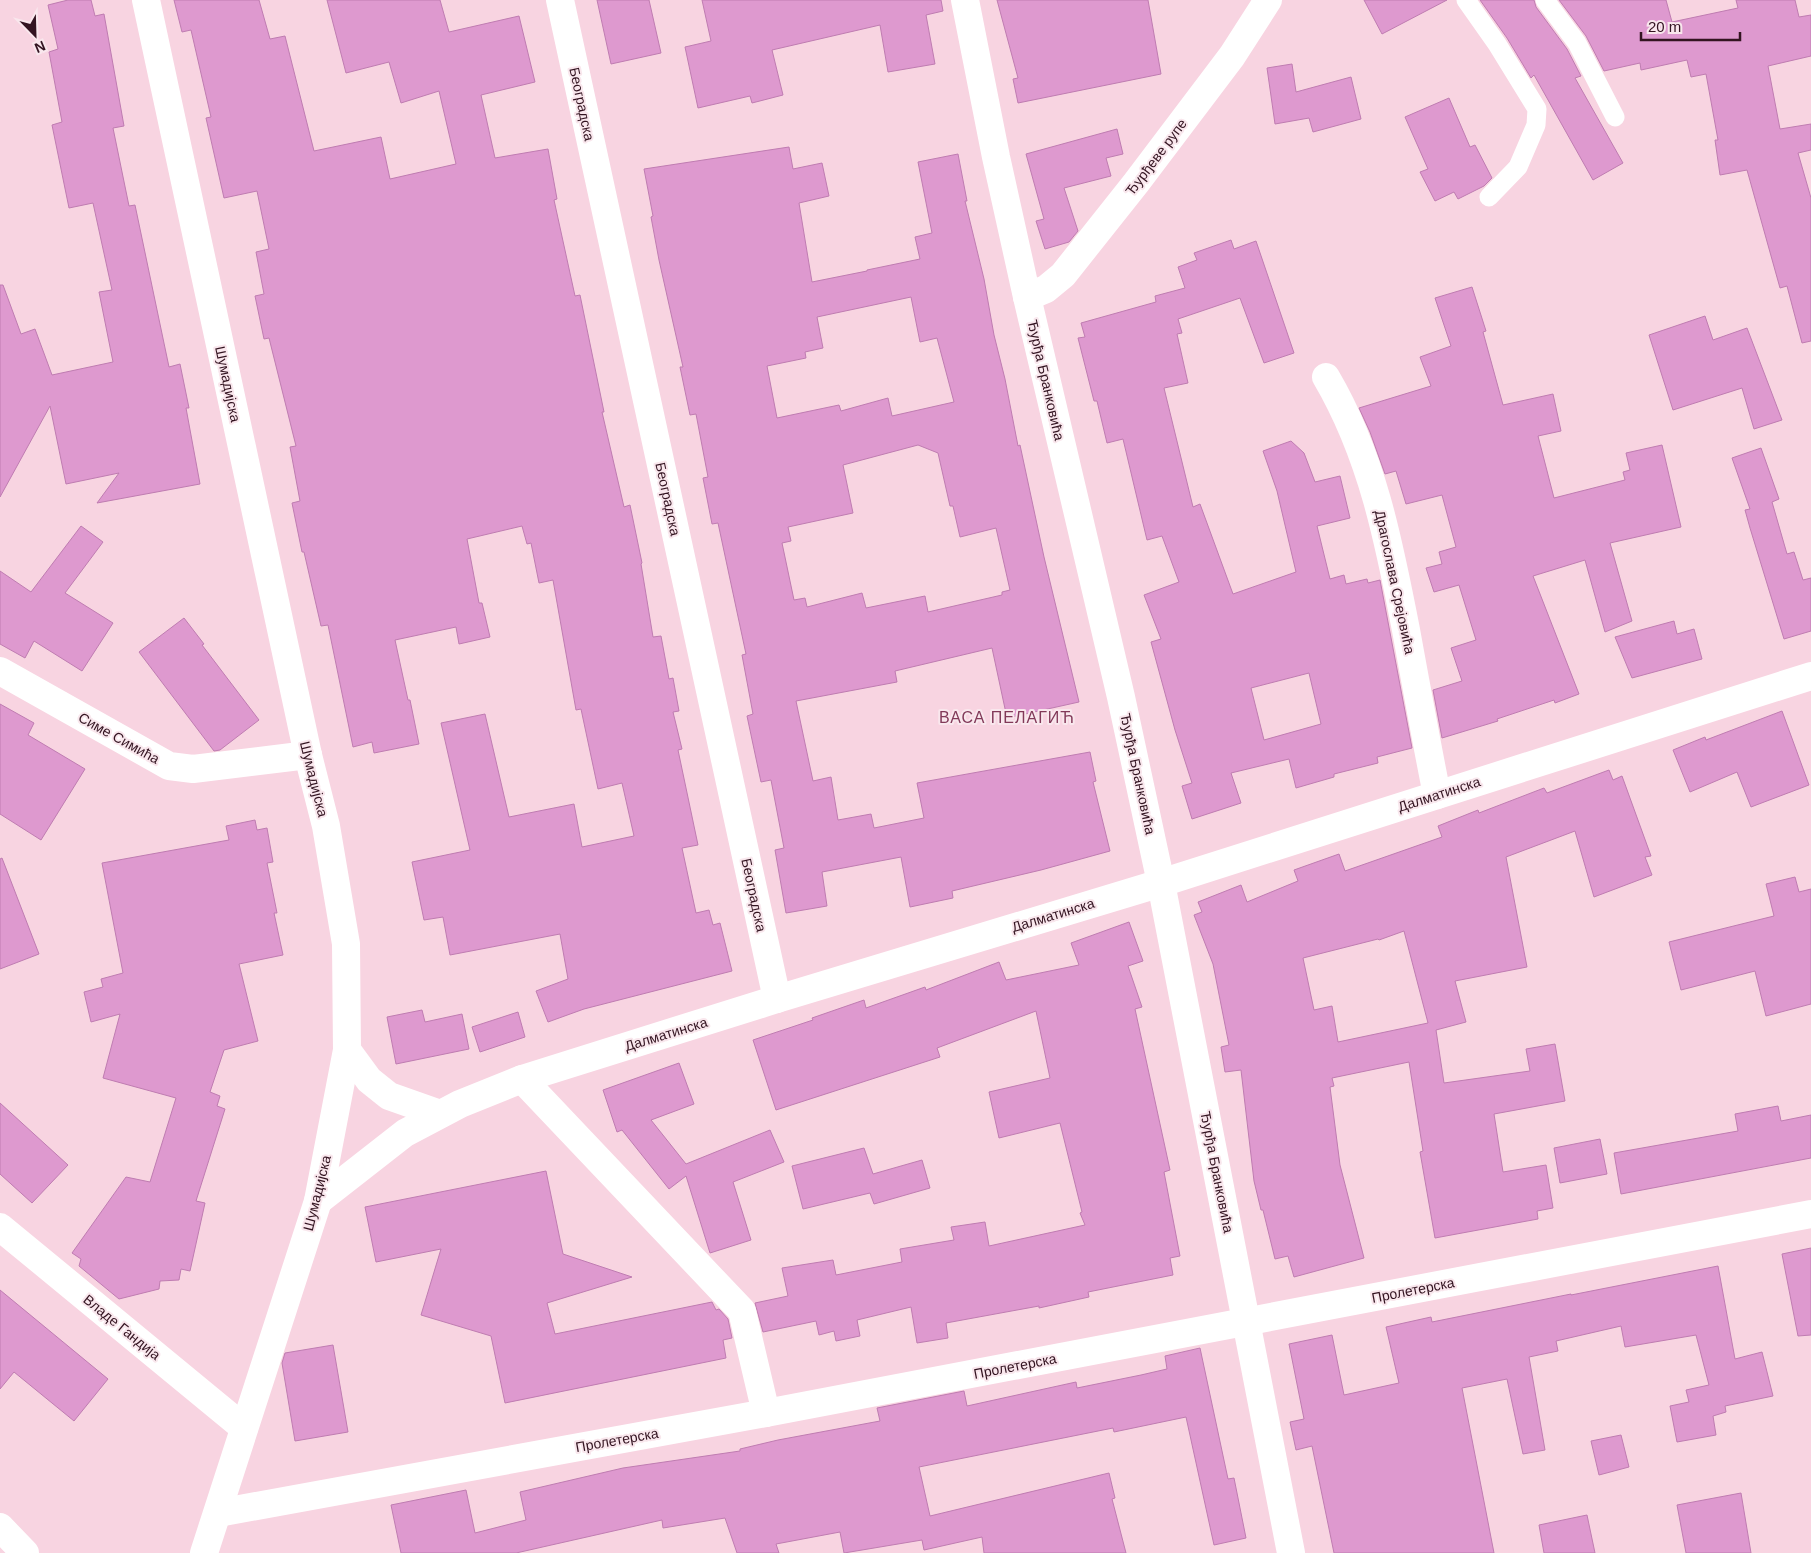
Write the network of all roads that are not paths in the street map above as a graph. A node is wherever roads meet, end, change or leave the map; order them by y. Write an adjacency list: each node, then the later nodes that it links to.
1 (146, 0): 13 (street, Шумадијска)
2 (560, 0): 16 (street, Београдска)
3 (965, 0): 9 (street, Ђурђа Бранковића)
4 (1268, 0): 9 (street, Ђурђеве рупе)
5 (1466, 0): 8 (lane)
6 (1545, 0): 7 (lane)
7 (1615, 117)
8 (1489, 197)
9 (1027, 298): 15 (street, Ђурђа Бранковића)
10 (1326, 377): 14 (street, Драгослава Срејовића)
11 (0, 671): 13 (street, Симе Симића)
12 (1811, 676): 14 (street, Далматинска)
13 (308, 755): 17 (street, Шумадијска)
14 (1437, 795): 15 (street, Далматинска)
15 (1161, 883): 16 (street, Далматинска); 23 (street, Ђурђа Бранковића)
16 (777, 999): 18 (street, Далматинска)
17 (347, 1050): 19 (street); 20 (street, Шумадијска)
18 (522, 1079): 19 (street, Далматинска); 24 (street)
19 (440, 1114): 20 (street, Далматинска)
20 (318, 1201): 25 (street, Шумадијска)
21 (1811, 1214): 23 (street, Пролетерска)
22 (0, 1227): 25 (street, Владе Гандија)
23 (1246, 1321): 24 (street, Пролетерска); 30 (street, Ђурђа Бранковића)
24 (766, 1413): 26 (street, Пролетерска)
25 (244, 1428): 26 (street, Шумадијска)
26 (218, 1512): 29 (street, Шумадијска)
27 (0, 1527): 28 (street)
28 (25, 1553)
29 (204, 1553)
30 (1291, 1553)

